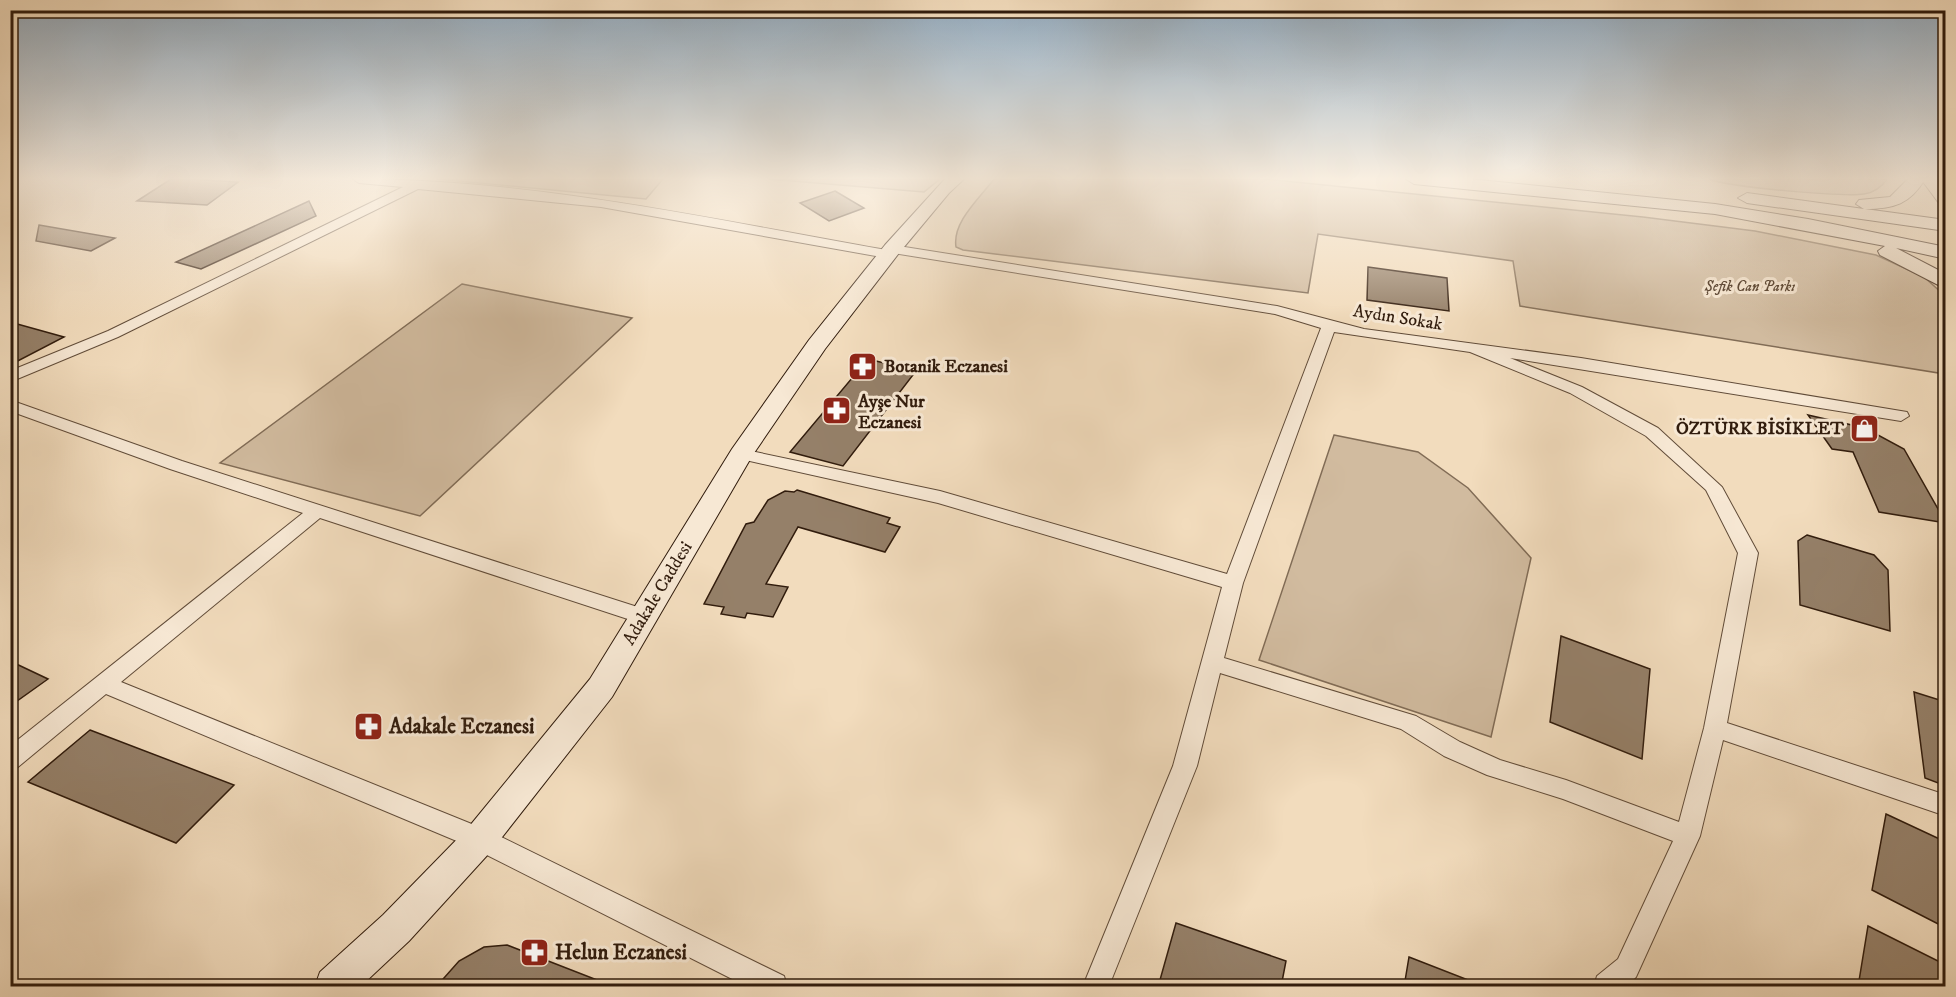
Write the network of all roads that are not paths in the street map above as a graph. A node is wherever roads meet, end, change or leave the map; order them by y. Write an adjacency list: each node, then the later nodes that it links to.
1 (333, 226): 11 (street)
2 (737, 226): 6 (street, Aydın Sokak)
3 (912, 226): 6 (main road, Adakale Caddesi)
4 (1813, 226): 8 (main road)
5 (1815, 226): 7 (main road)
6 (890, 251): 9 (street, Aydın Sokak); 14 (main road, Adakale Caddesi)
7 (1946, 253)
8 (1946, 283)
9 (1329, 326): 10 (street, Aydın Sokak); 16 (street)
10 (1475, 349): 13 (street, Aydın Sokak); 20 (street)
11 (10, 377)
12 (10, 405): 15 (street)
13 (1901, 416)
14 (741, 454): 16 (street); 17 (main road, Adakale Caddesi)
15 (317, 511): 17 (street); 19 (street)
16 (1233, 583): 18 (street)
17 (643, 616): 24 (main road, Adakale Caddesi)
18 (1213, 663): 23 (street); 27 (street)
19 (104, 684): 21 (street); 24 (street)
20 (1715, 728): 22 (street); 23 (street)
21 (10, 760)
22 (1946, 806)
23 (1688, 836): 28 (street)
24 (480, 839): 25 (main road, Adakale Caddesi); 26 (street)
25 (334, 987)
26 (774, 987)
27 (1096, 987)
28 (1607, 987)

